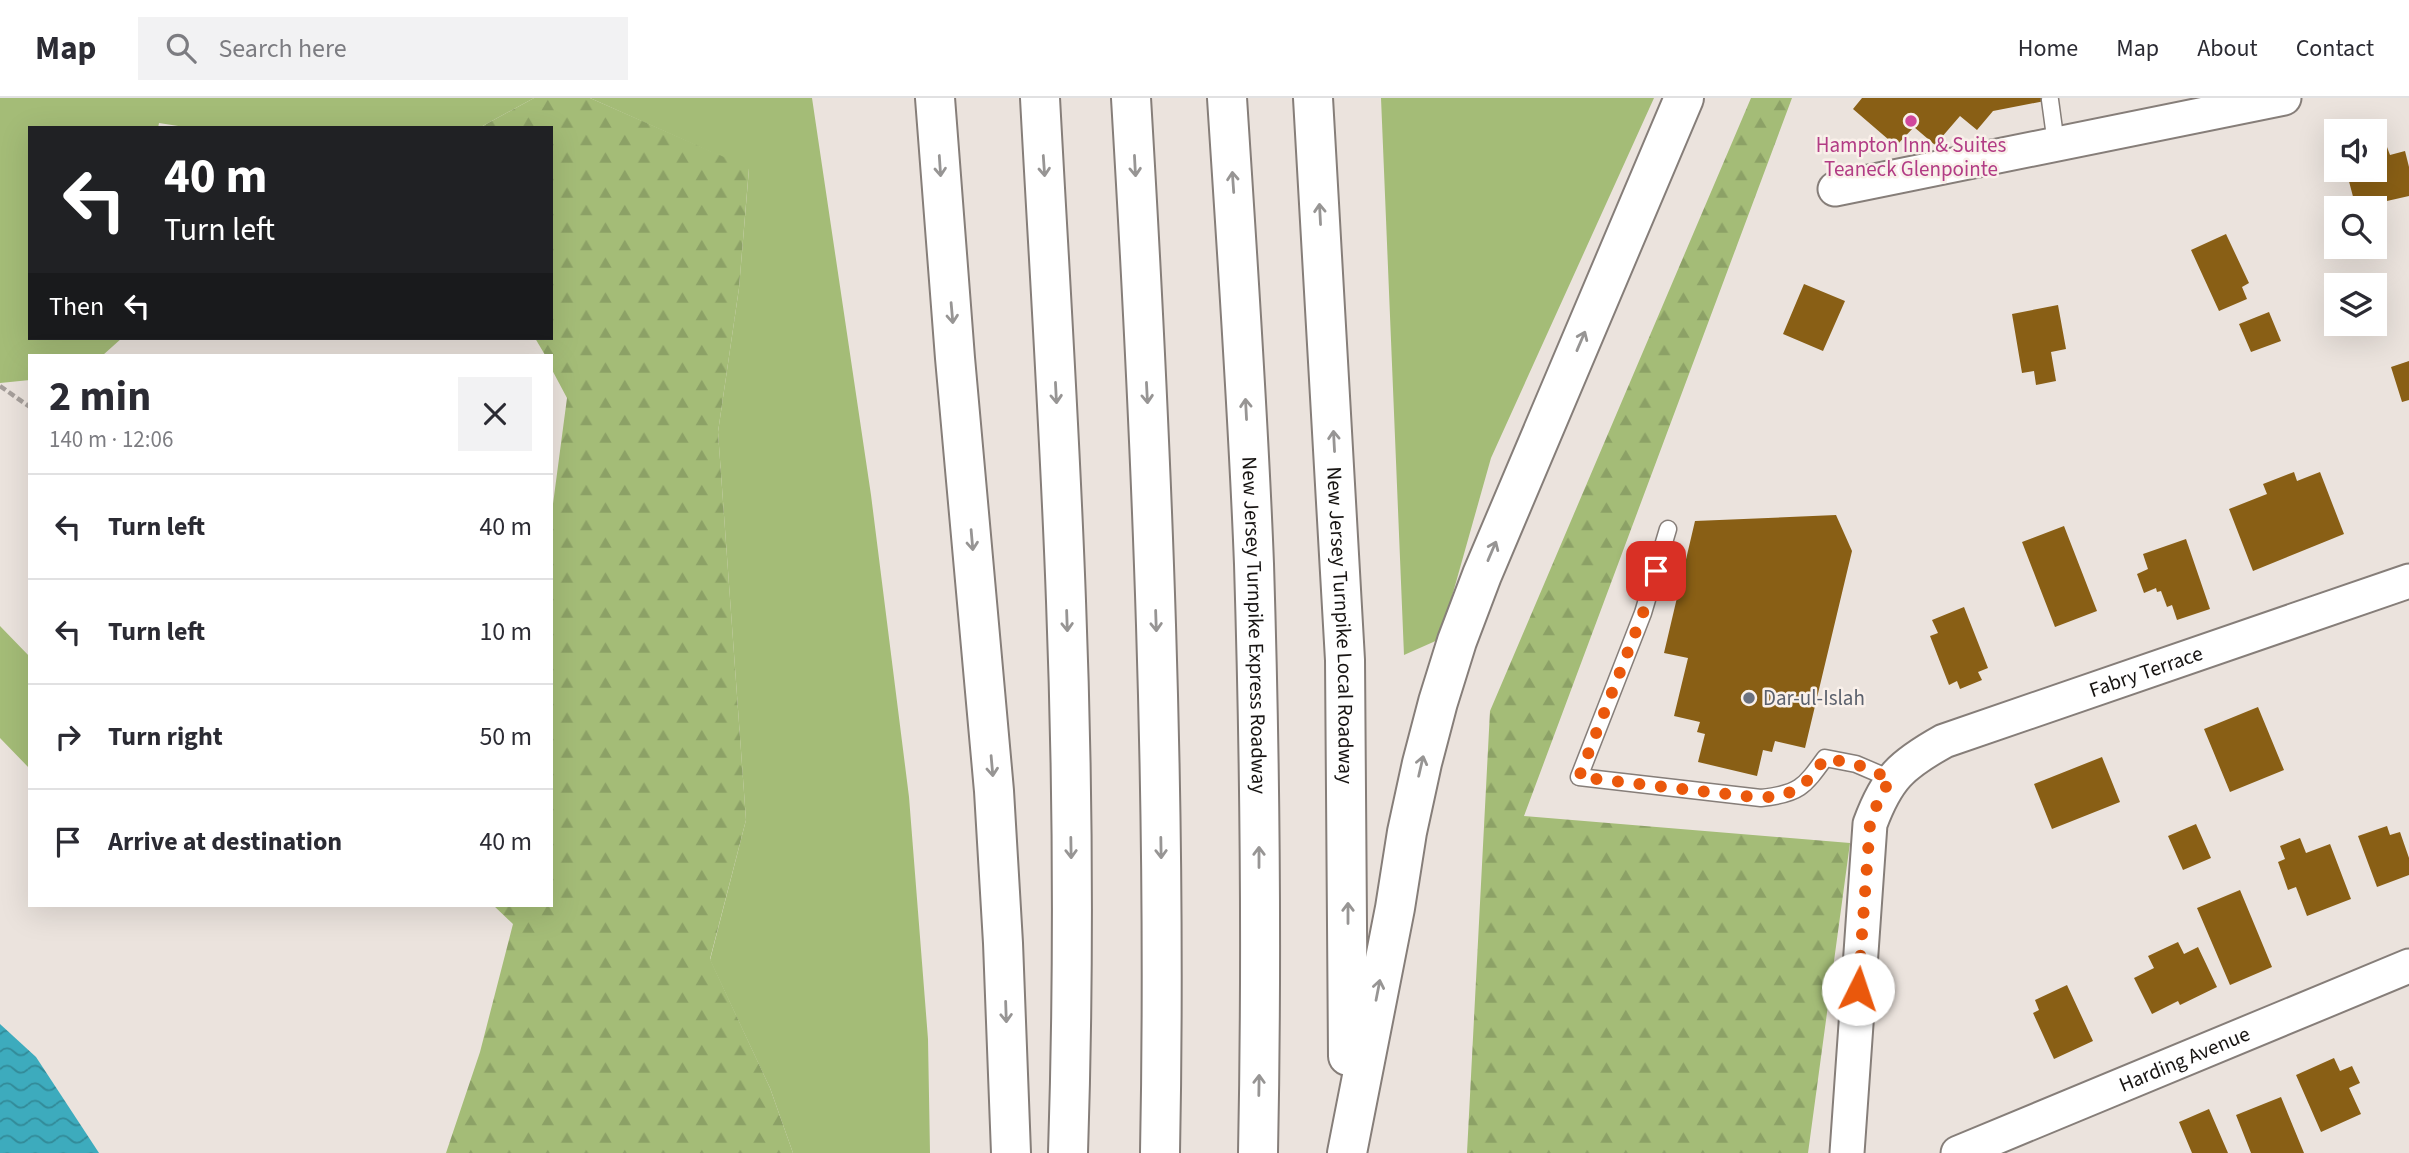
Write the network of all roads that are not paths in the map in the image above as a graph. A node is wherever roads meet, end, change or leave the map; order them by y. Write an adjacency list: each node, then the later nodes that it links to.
1 (935, 98): 16 (highway, one-way to 16)
2 (1040, 98): 17 (highway, one-way to 17)
3 (1131, 98): 18 (highway, one-way to 18)
4 (1227, 98): 19 (highway, New Jersey Turnpike Express Roadway, one-way to 4)
5 (1313, 98): 20 (highway, New Jersey Turnpike Local Roadway, one-way to 5)
6 (1684, 98): 20 (highway, one-way to 6)
7 (2284, 98): 9 (street)
8 (2050, 100): 10 (lane)
9 (2234, 103): 10 (street)
10 (2056, 144): 11 (street)
11 (1835, 189)
12 (1668, 529): 14 (lane)
13 (2409, 582): 14 (street, Fabry Terrace)
14 (1891, 779): 21 (street)
15 (2409, 966): 22 (street, Harding Avenue)
16 (1011, 1153)
17 (1068, 1153)
18 (1160, 1153)
19 (1258, 1153)
20 (1346, 1153)
21 (1847, 1153)
22 (1958, 1153)

